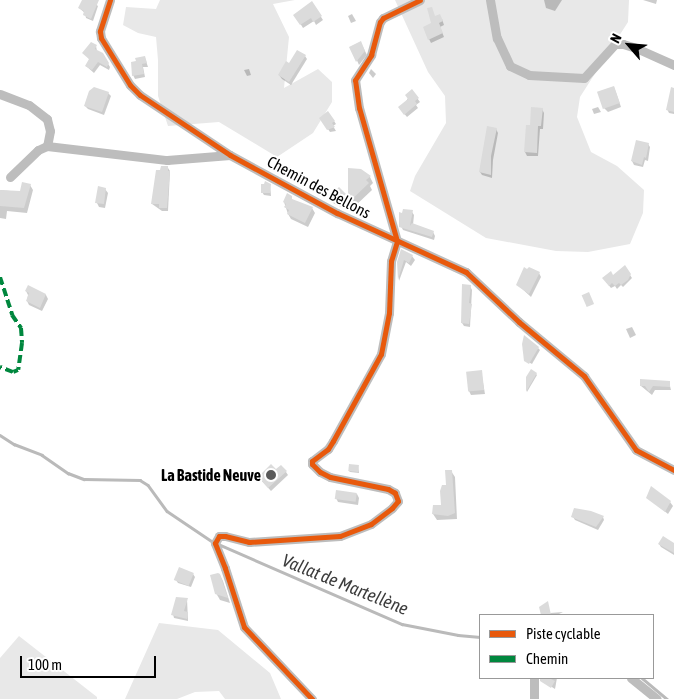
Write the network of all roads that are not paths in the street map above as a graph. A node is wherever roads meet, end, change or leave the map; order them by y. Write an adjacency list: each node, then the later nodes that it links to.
1 (110, 0): 7 (street, Chemin des Bellons)
2 (420, 0): 9 (street)
3 (490, 0): 4 (street)
4 (674, 65)
5 (0, 94): 6 (street)
6 (47, 146): 7 (street); 8 (street)
7 (230, 155): 9 (street, Chemin des Bellons)
8 (10, 177)
9 (397, 241): 10 (street, Chemin des Bellons); 13 (street)
10 (674, 470)
11 (534, 679): 14 (street)
12 (632, 679): 15 (street)
13 (312, 699)
14 (534, 699)
15 (657, 699)

